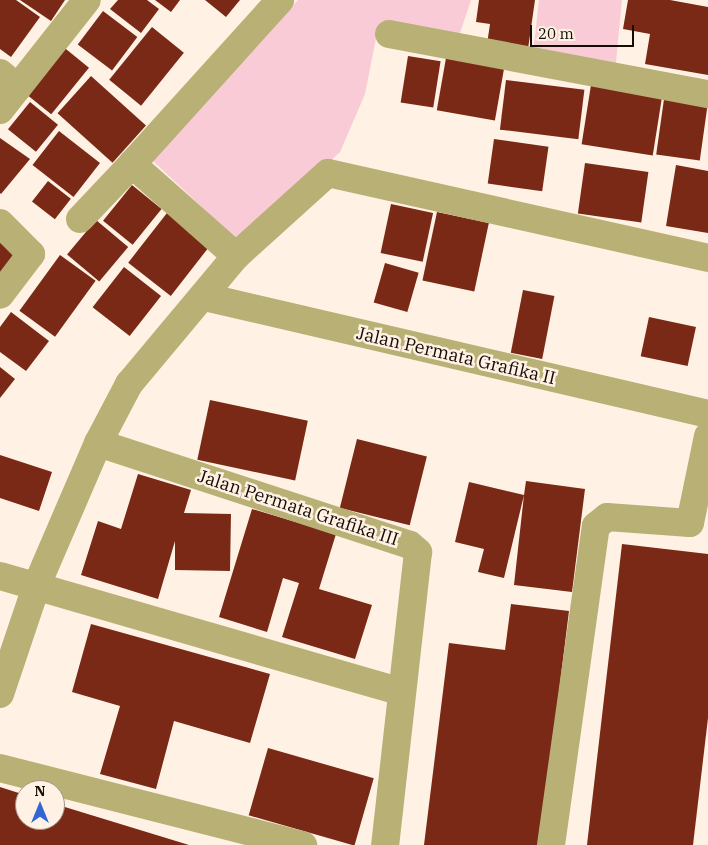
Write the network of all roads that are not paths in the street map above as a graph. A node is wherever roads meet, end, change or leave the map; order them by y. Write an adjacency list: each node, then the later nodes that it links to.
1 (87, 0): 4 (street)
2 (280, 0): 7 (street)
3 (389, 34): 5 (street)
4 (9, 81): 6 (street)
5 (708, 94)
6 (0, 110)
7 (132, 164): 8 (street); 10 (street)
8 (80, 219)
9 (0, 223): 12 (street)
10 (236, 256): 11 (street); 13 (street)
11 (708, 258)
12 (0, 295)
13 (204, 297): 14 (street, Jalan Permata Grafika II); 16 (street)
14 (708, 414)
15 (708, 436): 17 (street)
16 (98, 443): 19 (street); 20 (street, Jalan Permata Grafika III)
17 (699, 526): 25 (street)
18 (0, 576): 19 (street)
19 (36, 588): 20 (street); 21 (street)
20 (402, 692): 24 (street, Jalan Permata Grafika III)
21 (0, 694)
22 (0, 768): 23 (street)
23 (303, 845)
24 (385, 845)
25 (551, 845)

